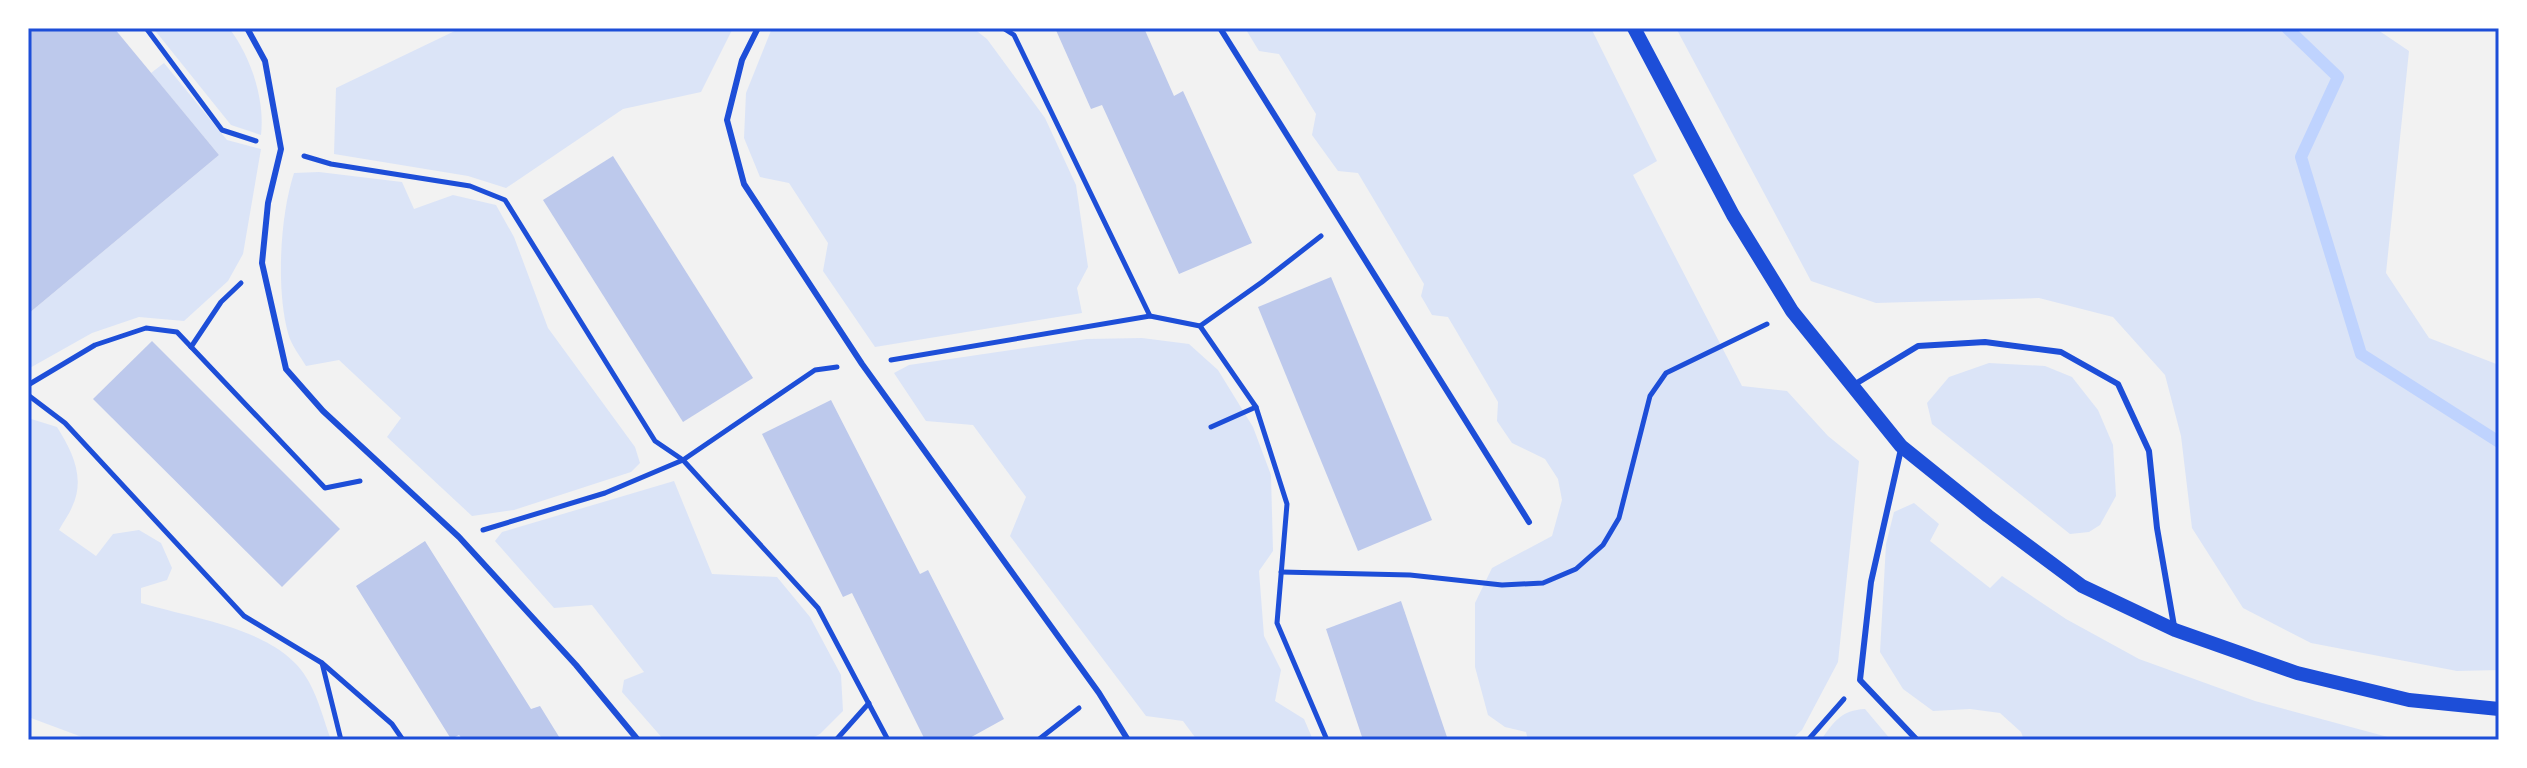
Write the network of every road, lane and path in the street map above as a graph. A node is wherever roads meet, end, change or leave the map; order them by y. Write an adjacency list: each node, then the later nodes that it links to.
1 (146, 28): 7 (path)
2 (247, 28): 7 (lane)
3 (758, 28): 14 (lane)
4 (1003, 28): 10 (path)
5 (1220, 28): 8 (lane)
6 (1634, 28): 16 (street)
7 (281, 149): 9 (lane); 21 (path)
8 (1340, 221): 12 (path); 23 (lane)
9 (262, 263): 13 (path); 22 (lane)
10 (1150, 316): 12 (path); 14 (path)
11 (1767, 324): 25 (path)
12 (1200, 326): 18 (path)
13 (191, 348): 15 (path); 22 (path)
14 (862, 364): 21 (path); 29 (lane)
15 (28, 385)
16 (1851, 386): 20 (street); 26 (lane)
17 (28, 395): 27 (path)
18 (1256, 407): 19 (path); 25 (path)
19 (1211, 427)
20 (1901, 446): 26 (street); 28 (lane)
21 (683, 460): 24 (path); 30 (path)
22 (393, 475): 24 (lane)
23 (1529, 522)
24 (459, 537): 34 (lane)
25 (1281, 572): 39 (path)
26 (2175, 630): 31 (street)
27 (322, 663): 32 (path); 33 (path)
28 (1860, 680): 40 (path); 41 (lane)
29 (1099, 693): 37 (path); 38 (lane)
30 (869, 703): 35 (path); 36 (path)
31 (2499, 709)
32 (341, 740)
33 (403, 740)
34 (638, 740)
35 (836, 740)
36 (888, 740)
37 (1038, 740)
38 (1128, 740)
39 (1327, 740)
40 (1808, 740)
41 (1917, 740)

